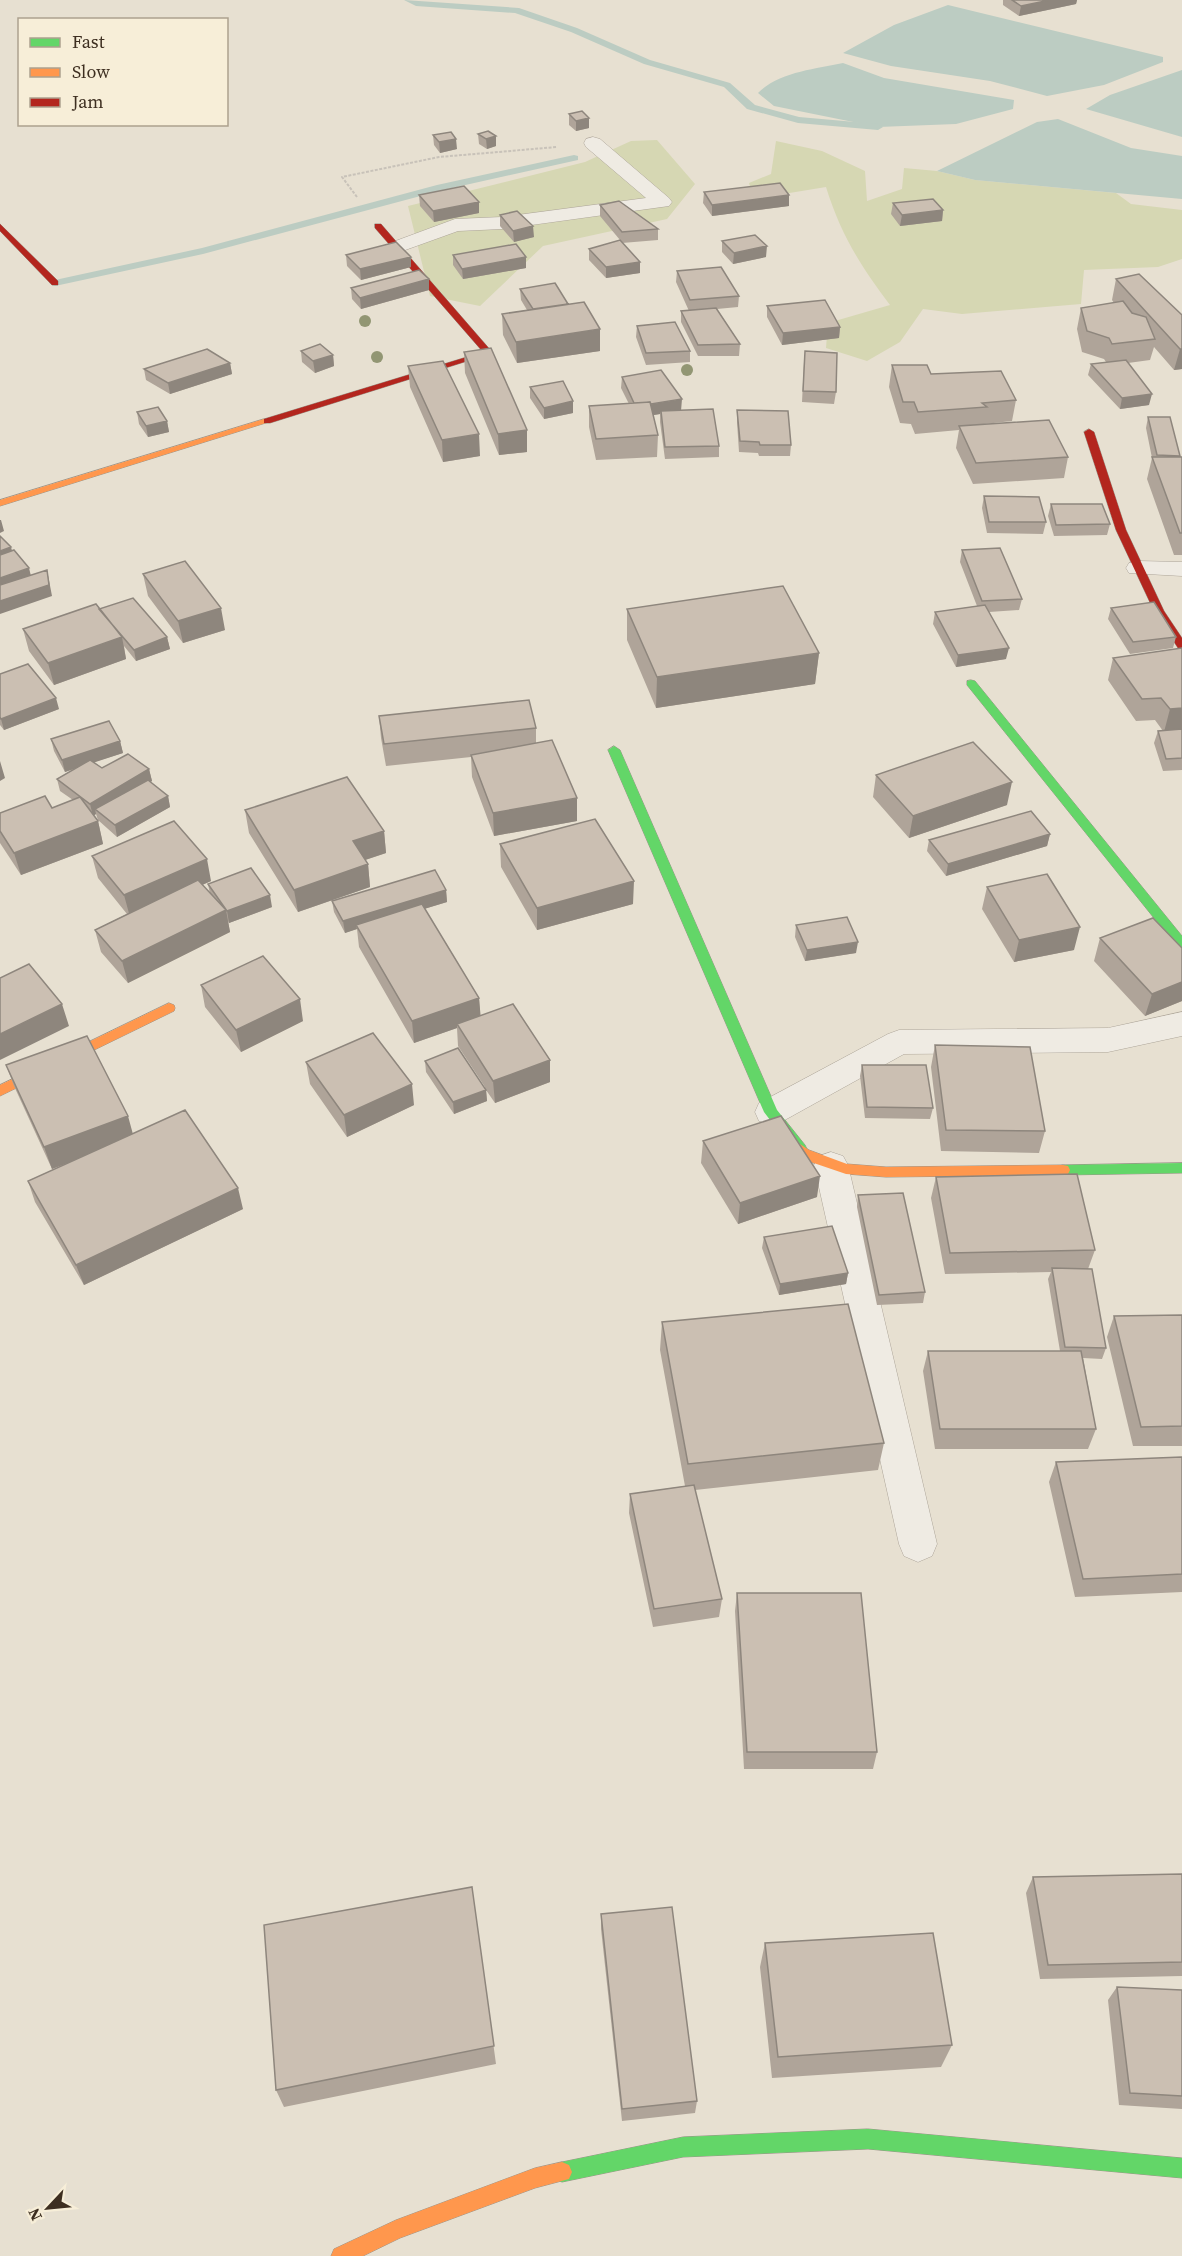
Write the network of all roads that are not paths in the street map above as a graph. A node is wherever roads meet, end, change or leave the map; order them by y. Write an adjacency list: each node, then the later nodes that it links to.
1 (593, 143): 4 (street)
2 (0, 226): 5 (street)
3 (378, 226): 4 (street)
4 (397, 247): 7 (street)
5 (56, 283)
6 (1089, 432): 8 (street)
7 (0, 503)
8 (1138, 568): 9 (street); 10 (street)
9 (1182, 569)
10 (1182, 646)
11 (970, 683): 13 (street)
12 (614, 750): 17 (street)
13 (1182, 945)
14 (168, 1008): 16 (street)
15 (1182, 1024): 17 (street)
16 (0, 1091)
17 (771, 1112): 18 (street)
18 (831, 1165): 19 (street); 20 (street)
19 (1182, 1168)
20 (918, 1544)
21 (1182, 2168): 22 (street)
22 (341, 2256)

